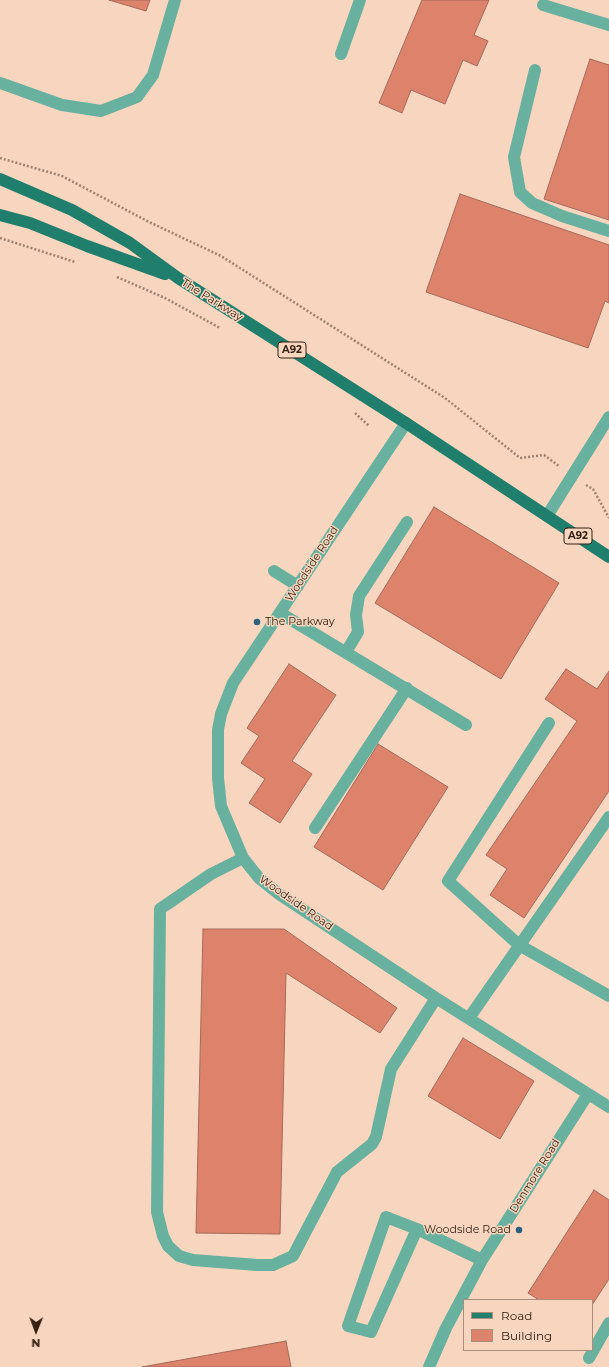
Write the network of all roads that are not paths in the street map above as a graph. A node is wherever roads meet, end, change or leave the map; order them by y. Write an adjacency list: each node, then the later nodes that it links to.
1 (175, 0): 7 (street)
2 (360, 0): 5 (street)
3 (543, 5): 4 (street)
4 (609, 25)
5 (341, 54)
6 (536, 70): 10 (street)
7 (0, 83)
8 (0, 179): 11 (main road, The Parkway / A92)
9 (0, 215): 11 (main road, The Parkway / A92)
10 (609, 231)
11 (178, 278): 13 (main road, The Parkway / A92)
12 (609, 416): 14 (street)
13 (406, 423): 14 (main road, The Parkway / A92); 18 (street, Woodside Road)
14 (547, 516): 16 (main road, The Parkway / A92)
15 (408, 522): 20 (street)
16 (609, 557)
17 (274, 570): 18 (street)
18 (298, 586): 19 (street, Woodside Road)
19 (280, 613): 20 (street); 26 (street, Woodside Road)
20 (346, 652): 21 (street)
21 (407, 688): 23 (street); 25 (street)
22 (549, 724): 27 (street)
23 (466, 725)
24 (609, 817): 27 (street)
25 (315, 828)
26 (243, 858): 29 (street, Woodside Road); 29 (street)
27 (519, 945): 28 (street); 30 (street)
28 (609, 996)
29 (436, 998): 30 (street, Woodside Road)
30 (469, 1018): 31 (street, Woodside Road)
31 (588, 1094): 32 (street, Woodside Road); 34 (street, Denmore Road)
32 (609, 1107)
33 (417, 1229): 33 (street); 34 (street)
34 (482, 1260): 37 (street, Denmore Road)
35 (609, 1323): 36 (street)
36 (589, 1358)
37 (429, 1367)

